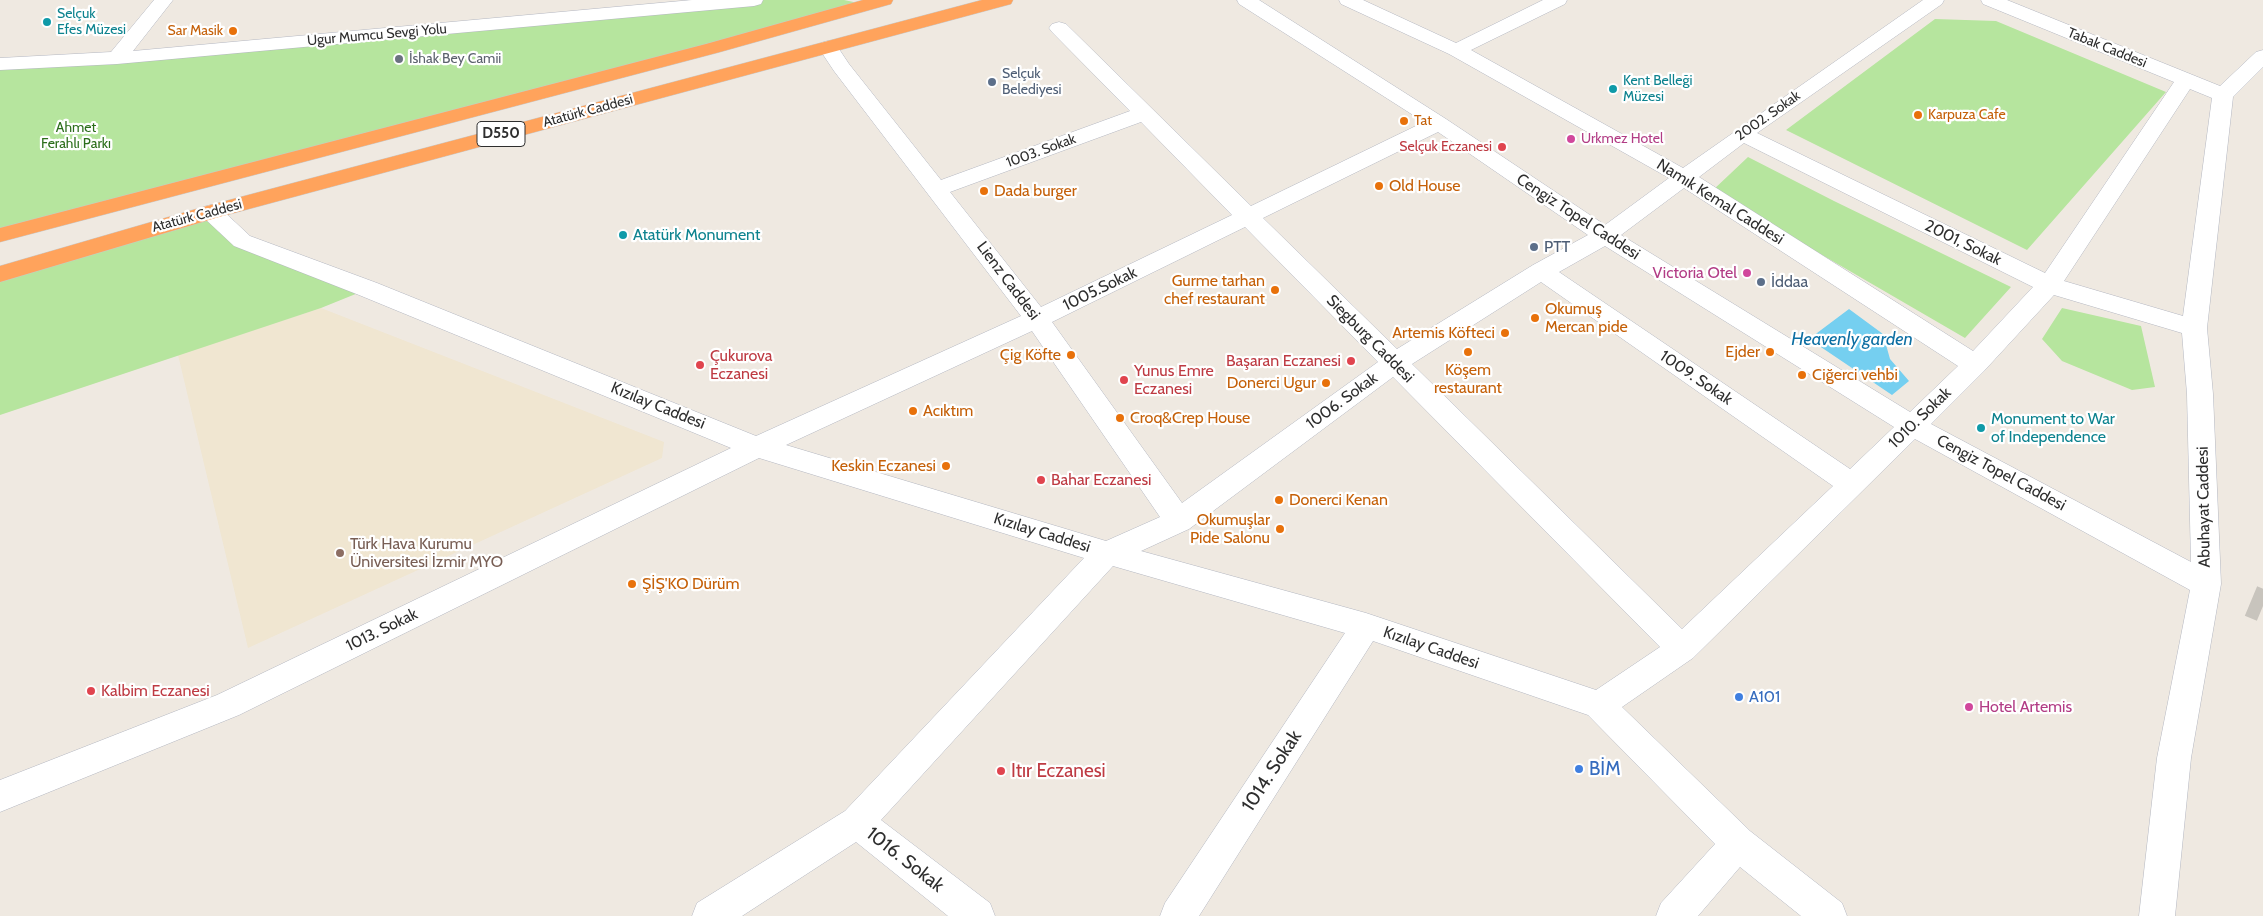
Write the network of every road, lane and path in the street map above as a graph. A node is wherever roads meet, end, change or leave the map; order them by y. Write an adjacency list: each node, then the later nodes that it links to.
1 (164, 0): 15 (street)
2 (754, 0): 10 (street, Ugur Mumcu Sevgi Yolu)
3 (884, 0): 26 (highway, Atatürk Caddesi / D550)
4 (1004, 0): 12 (highway, Atatürk Caddesi / D550)
5 (1246, 0): 20 (street, Cengiz Topel Caddesi)
6 (1348, 0): 13 (street, Namık Kemal Caddesi)
7 (1935, 0): 21 (street, 2002. Sokak)
8 (1990, 0): 17 (street, Tabak Caddesi)
9 (1543, 2): 13 (street)
10 (645, 6): 15 (street, Ugur Mumcu Sevgi Yolu)
11 (1059, 28): 19 (street, Siegburg Caddesi)
12 (828, 47): 23 (street, Lienz Caddesi); 24 (highway, Atatürk Caddesi / D550)
13 (1456, 50): 22 (street, Namık Kemal Caddesi)
14 (2263, 56): 18 (street)
15 (117, 58): 16 (street, Ugur Mumcu Sevgi Yolu)
16 (0, 64)
17 (2186, 80): 18 (street, Tabak Caddesi); 30 (street, 1010. Sokak)
18 (2223, 95): 32 (street, Abuhayat Caddesi)
19 (1145, 113): 23 (street, 1003. Sokak); 25 (street, Siegburg Caddesi)
20 (1439, 123): 25 (street, 1005.Sokak); 27 (street, Cengiz Topel Caddesi)
21 (1742, 134): 22 (street, 2002. Sokak); 30 (street, 2001, Sokak)
22 (1685, 178): 27 (street, 2002. Sokak); 34 (street, Namık Kemal Caddesi)
23 (937, 189): 31 (street, Lienz Caddesi)
24 (211, 212): 29 (highway, Atatürk Caddesi / D550); 36 (street, Kızılay Caddesi)
25 (1249, 217): 31 (street, 1005.Sokak); 33 (street, Siegburg Caddesi)
26 (0, 235)
27 (1605, 236): 28 (street, 1006. Sokak); 35 (street, Cengiz Topel Caddesi)
28 (1541, 271): 33 (street, 1006. Sokak); 37 (street, 1009. Sokak)
29 (0, 274)
30 (2049, 285): 32 (street, 2001, Sokak); 34 (street, 1010. Sokak)
31 (1037, 319): 36 (street, 1005.Sokak); 38 (street, Lienz Caddesi)
32 (2194, 328): 40 (street, Abuhayat Caddesi)
33 (1394, 363): 38 (street, 1006. Sokak); 42 (street, Siegburg Caddesi)
34 (1975, 366): 35 (street, 1010. Sokak)
35 (1913, 426): 37 (street, 1010. Sokak); 40 (street, Cengiz Topel Caddesi)
36 (757, 447): 39 (street, Kızılay Caddesi); 44 (street, 1013. Sokak)
37 (1851, 484): 42 (street, 1010. Sokak)
38 (1179, 521): 39 (street, 1006. Sokak)
39 (1107, 553): 41 (street, Kızılay Caddesi); 45 (street)
40 (2206, 584): 52 (street, Abuhayat Caddesi)
41 (1366, 626): 43 (street, Kızılay Caddesi); 49 (street, 1014. Sokak)
42 (1682, 649): 43 (street, 1010. Sokak)
43 (1599, 705): 46 (street, Kızılay Caddesi)
44 (0, 796)
45 (857, 822): 47 (street); 48 (street, 1016. Sokak)
46 (1738, 843): 50 (street); 51 (street, Kızılay Caddesi)
47 (710, 916)
48 (976, 916)
49 (1178, 916)
50 (1674, 916)
51 (1829, 916)
52 (2157, 916)

